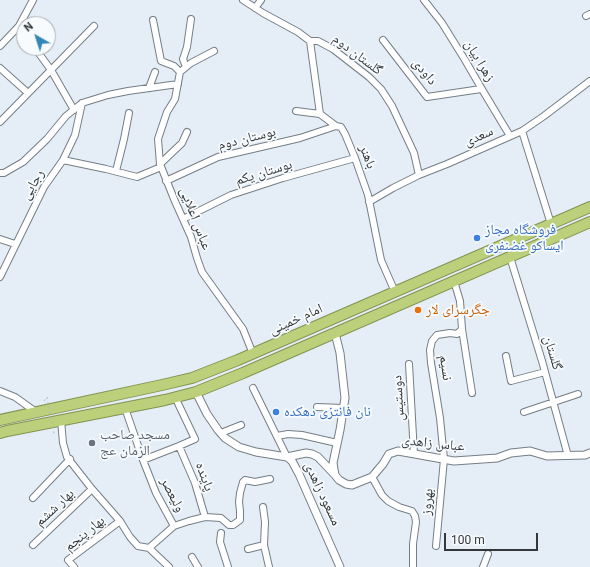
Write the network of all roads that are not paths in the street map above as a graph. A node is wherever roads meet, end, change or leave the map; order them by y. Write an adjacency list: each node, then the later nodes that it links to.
1 (33, 0): 6 (street)
2 (243, 0): 5 (street, گلستان دوم)
3 (261, 0): 5 (street)
4 (424, 0): 24 (street, زهرا بیان)
5 (255, 8): 12 (street, گلستان دوم)
6 (24, 16)
7 (191, 19): 16 (street)
8 (153, 20): 20 (street)
9 (94, 26): 18 (street)
10 (16, 29): 13 (street)
11 (384, 40): 24 (street, داودی)
12 (310, 41): 30 (street); 41 (street, گلستان دوم)
13 (0, 46)
14 (214, 51): 16 (street)
15 (41, 56): 18 (street)
16 (186, 67): 20 (street)
17 (0, 68): 25 (street)
18 (51, 70): 25 (street); 27 (street)
19 (155, 72): 23 (street)
20 (180, 72): 22 (street, عباس اعلایی)
21 (590, 81): 33 (street, سعدی)
22 (178, 84): 23 (street); 38 (street, عباس اعلایی)
23 (149, 88): 26 (street)
24 (482, 89): 35 (street, زهرا بیان)
25 (28, 93): 31 (street)
26 (82, 103): 27 (street); 37 (street, رجایی)
27 (74, 110): 40 (street)
28 (296, 111): 30 (street)
29 (129, 113): 39 (street)
30 (320, 114): 32 (street, باهنر)
31 (0, 122)
32 (336, 126): 36 (street, باهنر); 42 (street, بوستان دوم)
33 (522, 131): 35 (street, سعدی); 47 (street)
34 (187, 132): 38 (street)
35 (510, 136): 41 (street, سعدی)
36 (355, 158): 43 (street, باهنر); 45 (street, بوستان یکم)
37 (63, 160): 39 (street); 49 (street, رجایی)
38 (161, 165): 39 (street); 42 (street, عباس اعلایی)
39 (116, 172)
40 (0, 173)
41 (419, 176): 43 (street, سعدی)
42 (166, 181): 45 (street, عباس اعلایی)
43 (369, 202): 54 (street, باهنر)
44 (590, 207): 47 (highway, امام خمینی)
45 (183, 219): 57 (street, عباس اعلایی)
46 (590, 222): 50 (highway, امام خمینی)
47 (551, 224): 51 (highway, امام خمینی)
48 (0, 239): 49 (street)
49 (15, 244): 52 (street, رجایی)
50 (510, 257): 53 (highway, امام خمینی); 60 (street, گلستان)
51 (451, 268): 53 (highway); 54 (highway, امام خمینی)
52 (0, 277)
53 (454, 281): 55 (street); 56 (highway, امام خمینی)
54 (395, 292): 57 (highway, امام خمینی)
55 (462, 329): 64 (street); 86 (street, نسیم)
56 (335, 333): 63 (highway, امام خمینی); 70 (street)
57 (253, 354): 71 (highway, امام خمینی)
58 (506, 356): 60 (street)
59 (409, 364): 82 (street, دوستیس)
60 (545, 372): 67 (street, گلستان)
61 (253, 388): 78 (street)
62 (0, 391): 71 (street)
63 (196, 392): 66 (highway, امام خمینی); 77 (street, مسعود زاهدی)
64 (472, 393)
65 (578, 394): 67 (street)
66 (175, 397): 69 (highway, امام خمینی); 80 (street)
67 (554, 402): 72 (street); 83 (street, گلستان)
68 (318, 407): 70 (street)
69 (125, 408): 74 (highway, امام خمینی); 87 (street, ولیعصر)
70 (343, 408): 79 (street)
71 (36, 412): 73 (highway, امام خمینی)
72 (524, 412)
73 (0, 420)
74 (61, 420): 76 (highway, امام خمینی); 85 (street)
75 (241, 424): 77 (street)
76 (0, 433)
77 (221, 433): 84 (street, مسعود زاهدی)
78 (277, 436): 79 (street); 84 (street)
79 (337, 443): 88 (street)
80 (179, 446): 87 (street); 94 (street, پاینده)
81 (590, 453): 83 (street, عباس زاهدی)
82 (414, 454): 86 (street, عباس زاهدی); 89 (street, عباس زاهدی)
83 (568, 456): 86 (street, عباس زاهدی)
84 (287, 457): 88 (street); 110 (street, مسعود زاهدی)
85 (70, 459): 91 (street); 92 (street)
86 (444, 459): 100 (street, بهروز)
87 (143, 460): 96 (street, ولیعصر)
88 (335, 475): 89 (street, عباس زاهدی)
89 (372, 477): 111 (street)
90 (270, 479): 94 (street)
91 (92, 489): 95 (street); 98 (street, بهار ششم)
92 (33, 498)
93 (263, 507): 99 (street)
94 (205, 517): 96 (street)
95 (120, 521): 101 (street); 105 (street, بهار پنجم)
96 (174, 526): 101 (street)
97 (221, 533): 108 (street)
98 (33, 545)
99 (264, 546): 102 (street); 109 (street)
100 (436, 546)
101 (148, 548): 106 (street)
102 (248, 549)
103 (488, 554): 112 (street)
104 (192, 557): 107 (street)
105 (74, 567)
106 (169, 567)
107 (198, 567)
108 (228, 567)
109 (269, 567)
110 (340, 567)
111 (413, 567)
112 (483, 567)

